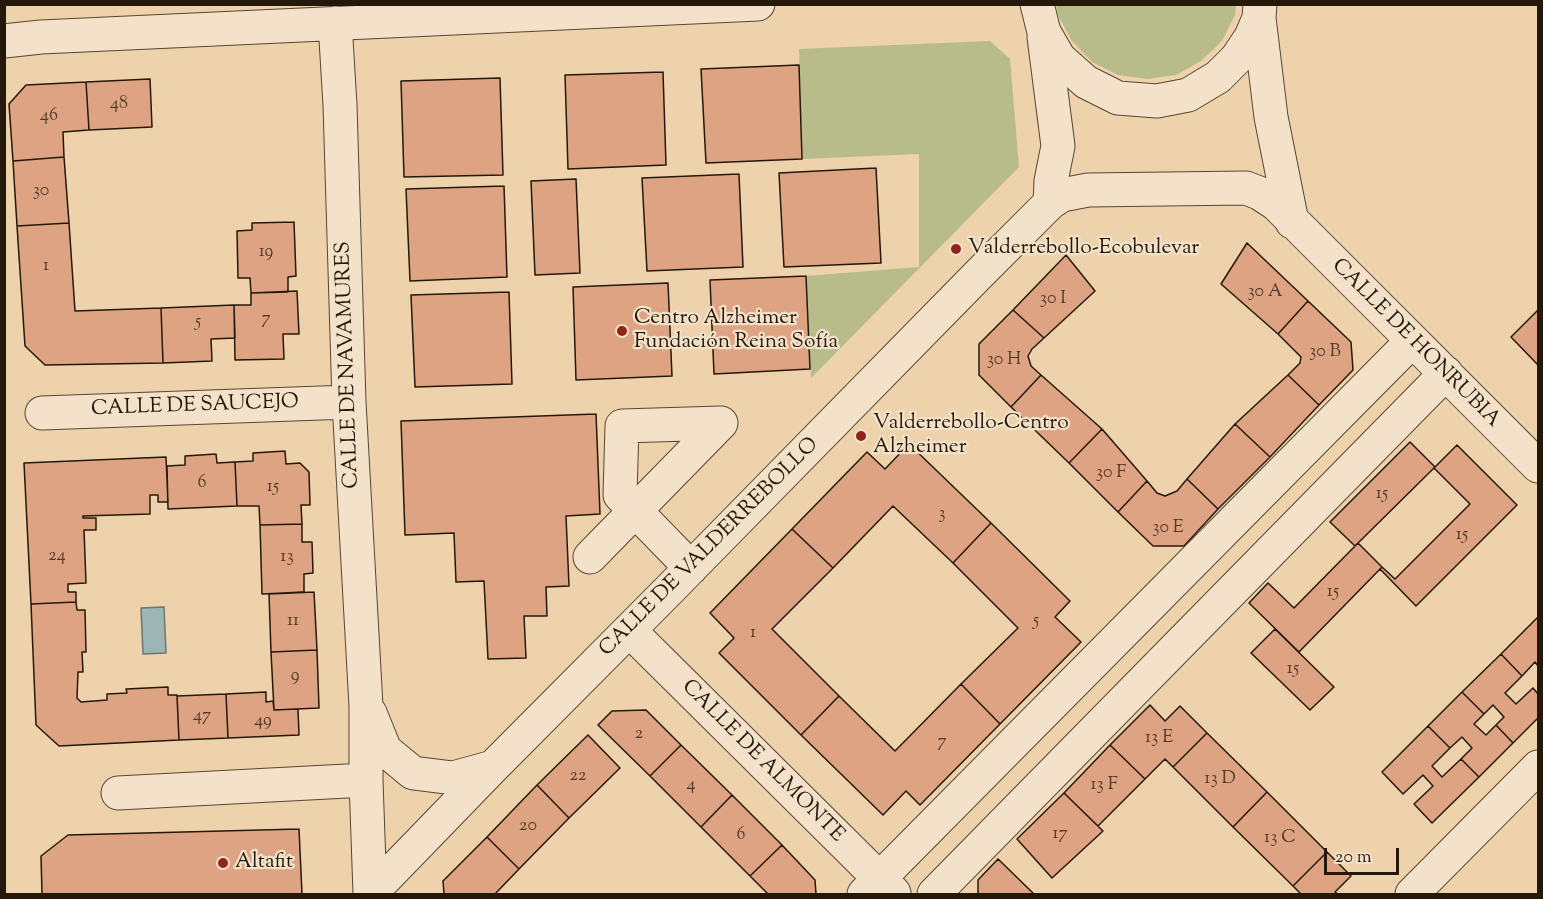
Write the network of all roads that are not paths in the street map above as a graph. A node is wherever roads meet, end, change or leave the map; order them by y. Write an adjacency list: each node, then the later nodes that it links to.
1 (758, 4): 3 (street)
2 (1259, 11): 4 (street); 6 (street)
3 (356, 17): 5 (street); 14 (street, CALLE DE NAVAMURES)
4 (1040, 18): 7 (street)
5 (4, 41)
6 (1271, 117): 8 (street); 11 (street)
7 (1058, 146): 9 (street); 10 (street)
8 (1246, 188): 9 (street, CALLE DE VALDERREBOLLO); 11 (street, CALLE DE VALDERREBOLLO)
9 (1088, 190): 10 (street, CALLE DE VALDERREBOLLO)
10 (1050, 203): 18 (street, CALLE DE VALDERREBOLLO)
11 (1292, 222): 12 (street, CALLE DE HONRUBIA)
12 (1412, 341): 13 (street, CALLE DE HONRUBIA); 25 (street)
13 (1446, 373): 16 (street, CALLE DE HONRUBIA); 27 (street)
14 (349, 402): 15 (street, CALLE DE SAUCEJO); 20 (street, CALLE DE NAVAMURES)
15 (42, 413)
16 (1539, 466)
17 (590, 557): 18 (street)
18 (690, 568): 19 (street, CALLE DE VALDERREBOLLO)
19 (629, 630): 21 (street, CALLE DE VALDERREBOLLO); 25 (street, CALLE DE ALMONTE)
20 (366, 706): 21 (street, CALLE DE NAVAMURES); 23 (street, CALLE DE NAVAMURES)
21 (493, 767): 26 (street, CALLE DE VALDERREBOLLO)
22 (1539, 767): 28 (street)
23 (366, 780): 24 (street); 26 (street, CALLE DE NAVAMURES)
24 (118, 793)
25 (880, 889)
26 (370, 894)
27 (934, 894)
28 (1412, 894)

